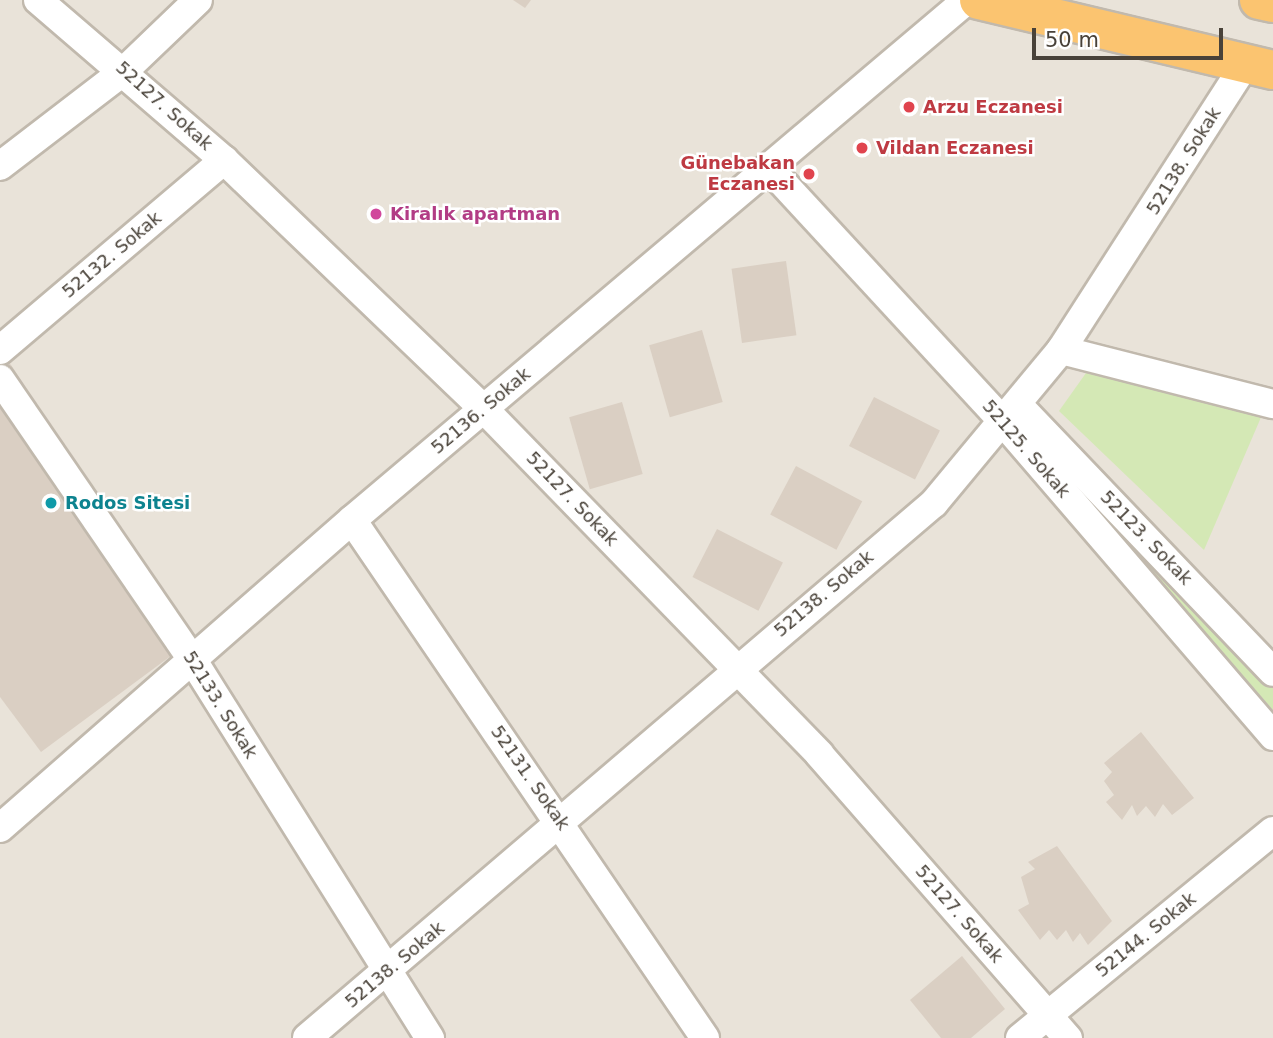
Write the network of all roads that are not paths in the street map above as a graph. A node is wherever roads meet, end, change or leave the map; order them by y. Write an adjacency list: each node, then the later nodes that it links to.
1 (38, 0): 8 (street, 52127. Sokak)
2 (198, 0): 8 (street)
3 (967, 0): 11 (street, 52136. Sokak)
4 (979, 0): 7 (highway)
5 (1259, 0): 6 (highway)
6 (1273, 3)
7 (1259, 67): 13 (street, 52138. Sokak)
8 (125, 70): 9 (street, 52127. Sokak); 10 (street)
9 (224, 160): 12 (street, 52132. Sokak); 16 (street, 52127. Sokak)
10 (0, 166)
11 (770, 169): 16 (street, 52136. Sokak); 17 (street, 52125. Sokak)
12 (0, 350)
13 (1061, 350): 15 (street); 17 (street, 52138. Sokak)
14 (0, 379): 19 (street, 52133. Sokak)
15 (1273, 404)
16 (484, 409): 18 (street, 52136. Sokak); 20 (street, 52127. Sokak)
17 (1011, 414): 20 (street, 52138. Sokak); 21 (street, 52123. Sokak); 22 (street, 52125. Sokak)
18 (352, 520): 19 (street, 52136. Sokak); 23 (street, 52131. Sokak)
19 (192, 659): 24 (street, 52136. Sokak); 26 (street, 52133. Sokak)
20 (736, 668): 23 (street, 52138. Sokak); 27 (street, 52127. Sokak)
21 (1273, 672)
22 (1273, 736)
23 (560, 821): 26 (street, 52138. Sokak); 30 (street, 52131. Sokak)
24 (0, 828)
25 (1273, 831): 27 (street, 52144. Sokak)
26 (389, 974): 28 (street, 52138. Sokak); 29 (street, 52133. Sokak)
27 (1047, 1016): 31 (street, 52144. Sokak); 32 (street, 52127. Sokak)
28 (307, 1038)
29 (429, 1038)
30 (705, 1038)
31 (1020, 1038)
32 (1068, 1038)

